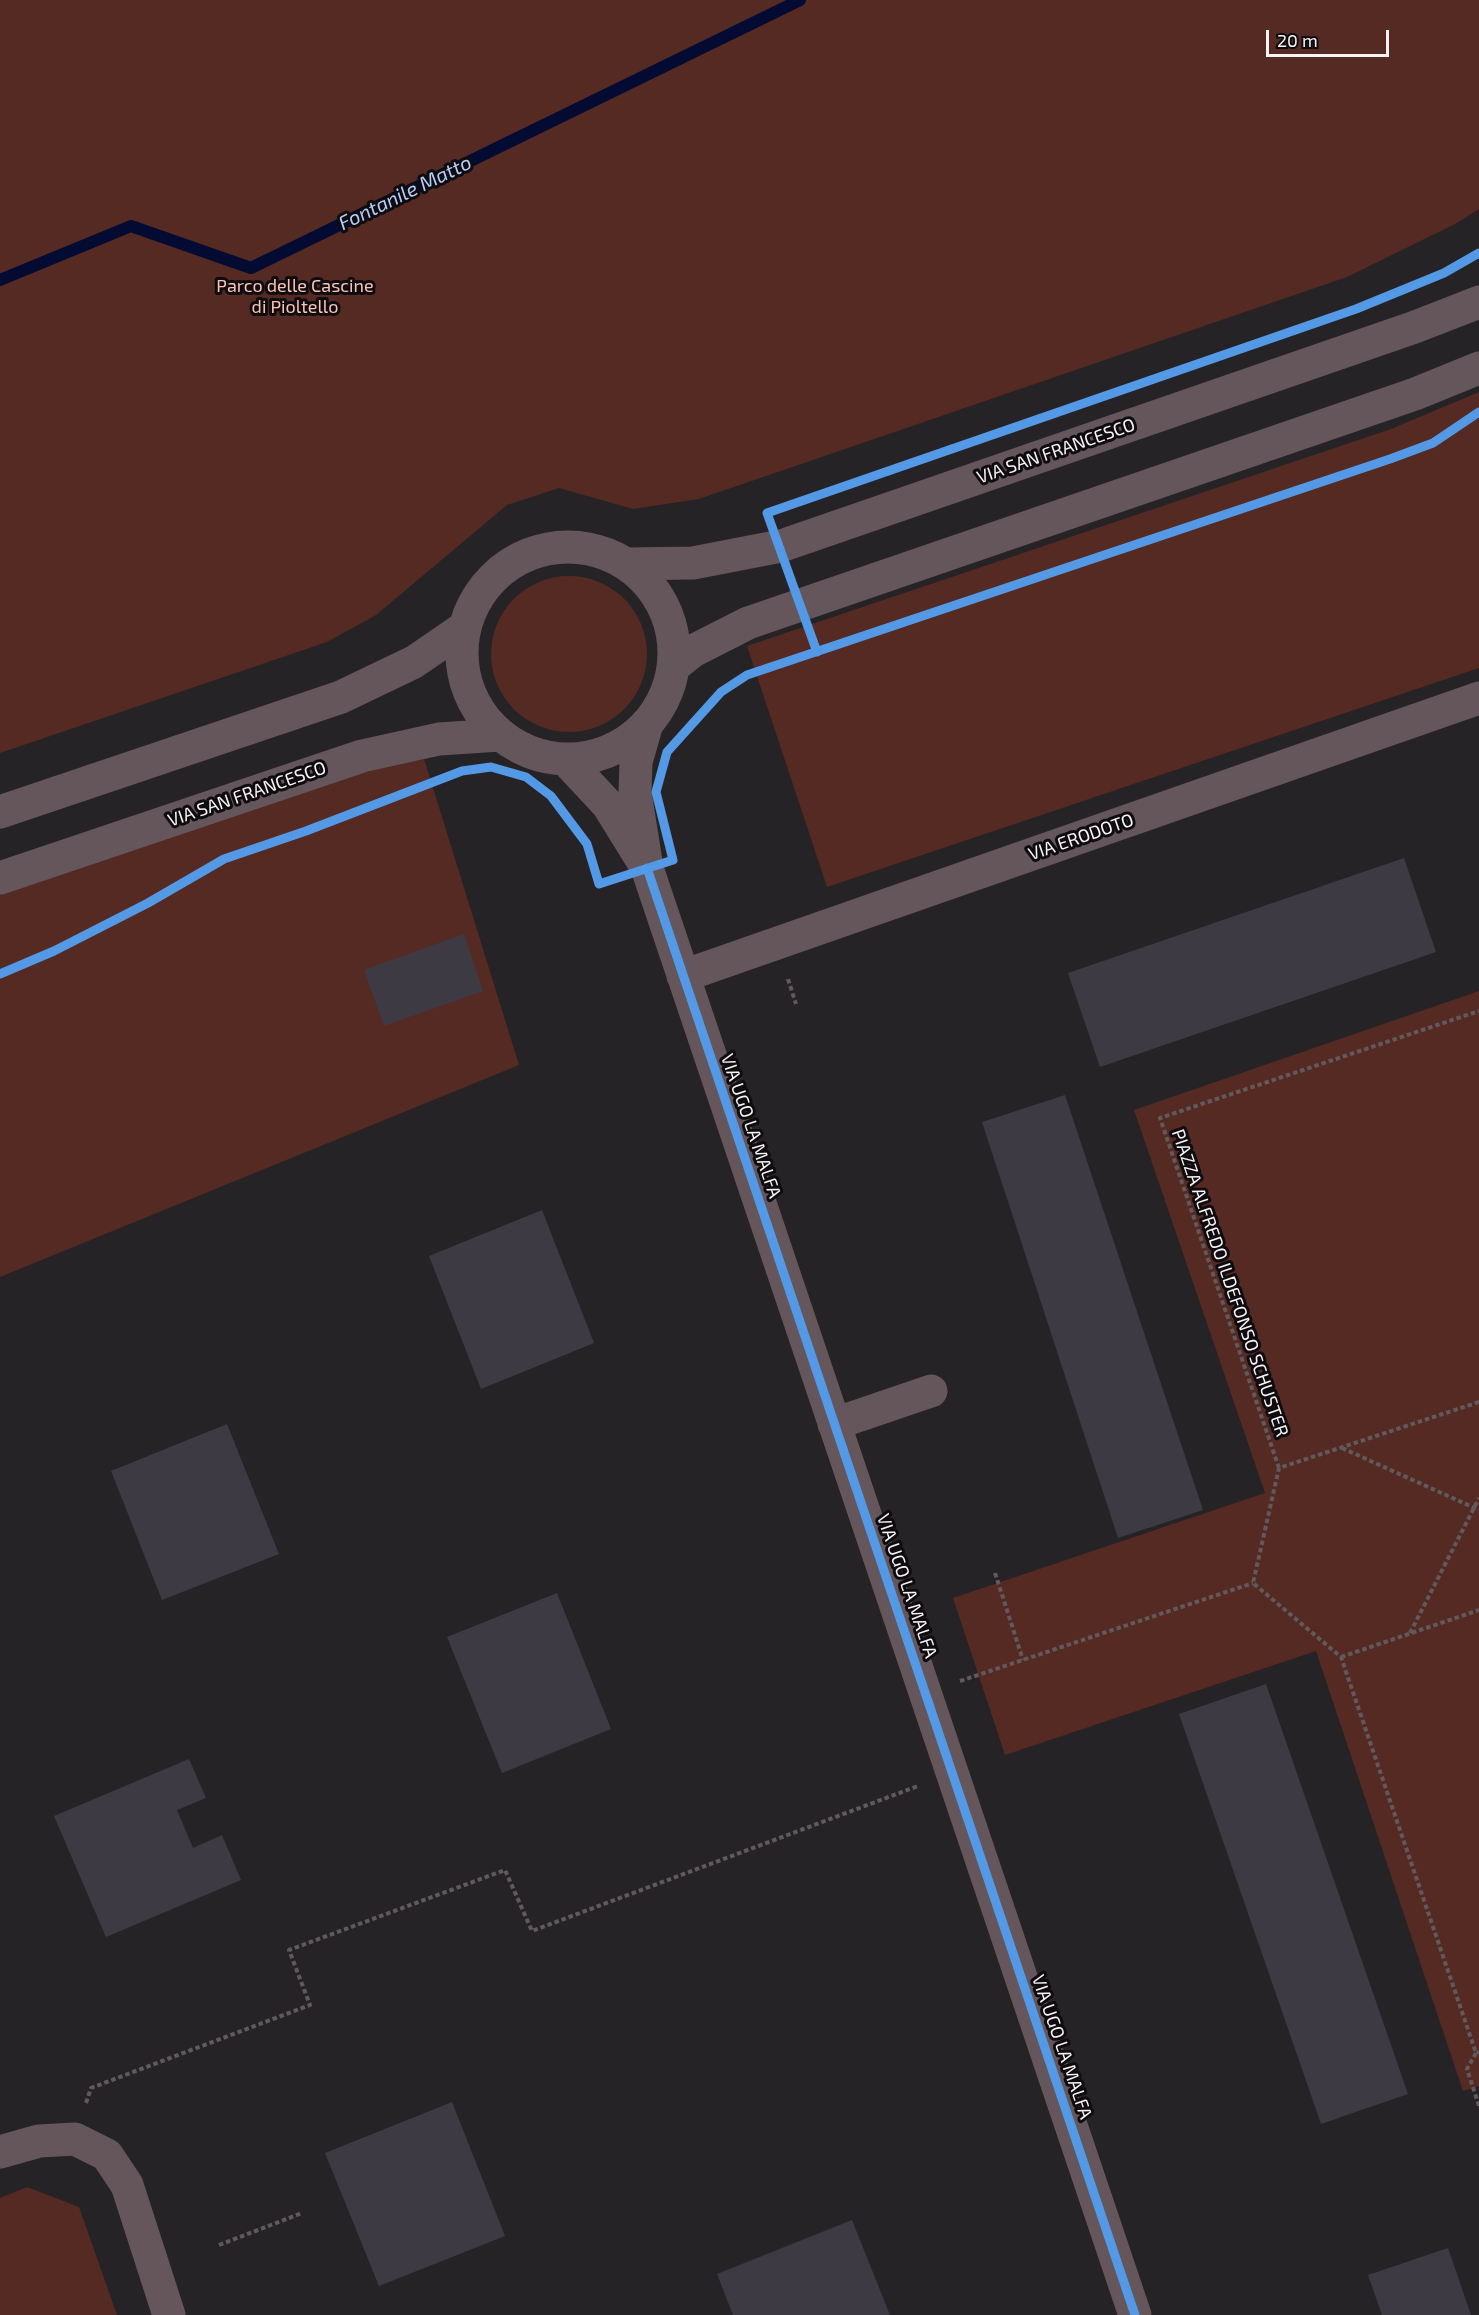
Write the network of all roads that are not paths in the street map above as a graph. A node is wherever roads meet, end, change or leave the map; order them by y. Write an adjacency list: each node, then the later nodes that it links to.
1 (1479, 302): 3 (street, VIA SAN FRANCESCO)
2 (1479, 368): 5 (street)
3 (626, 564): 4 (street); 5 (street)
4 (465, 627): 8 (street); 10 (street)
5 (674, 666): 7 (street)
6 (1479, 698): 13 (street, VIA ERODOTO)
7 (646, 727): 9 (street); 11 (street, VIA UGO LA MALFA)
8 (500, 735): 9 (street); 12 (street, VIA SAN FRANCESCO)
9 (566, 760): 11 (street, VIA UGO LA MALFA)
10 (0, 812)
11 (647, 868): 13 (street, VIA UGO LA MALFA)
12 (0, 878)
13 (684, 976): 15 (street, VIA UGO LA MALFA)
14 (931, 1391): 15 (street)
15 (834, 1424): 18 (street, VIA UGO LA MALFA)
16 (0, 2152): 17 (street)
17 (169, 2315)
18 (1135, 2315)

